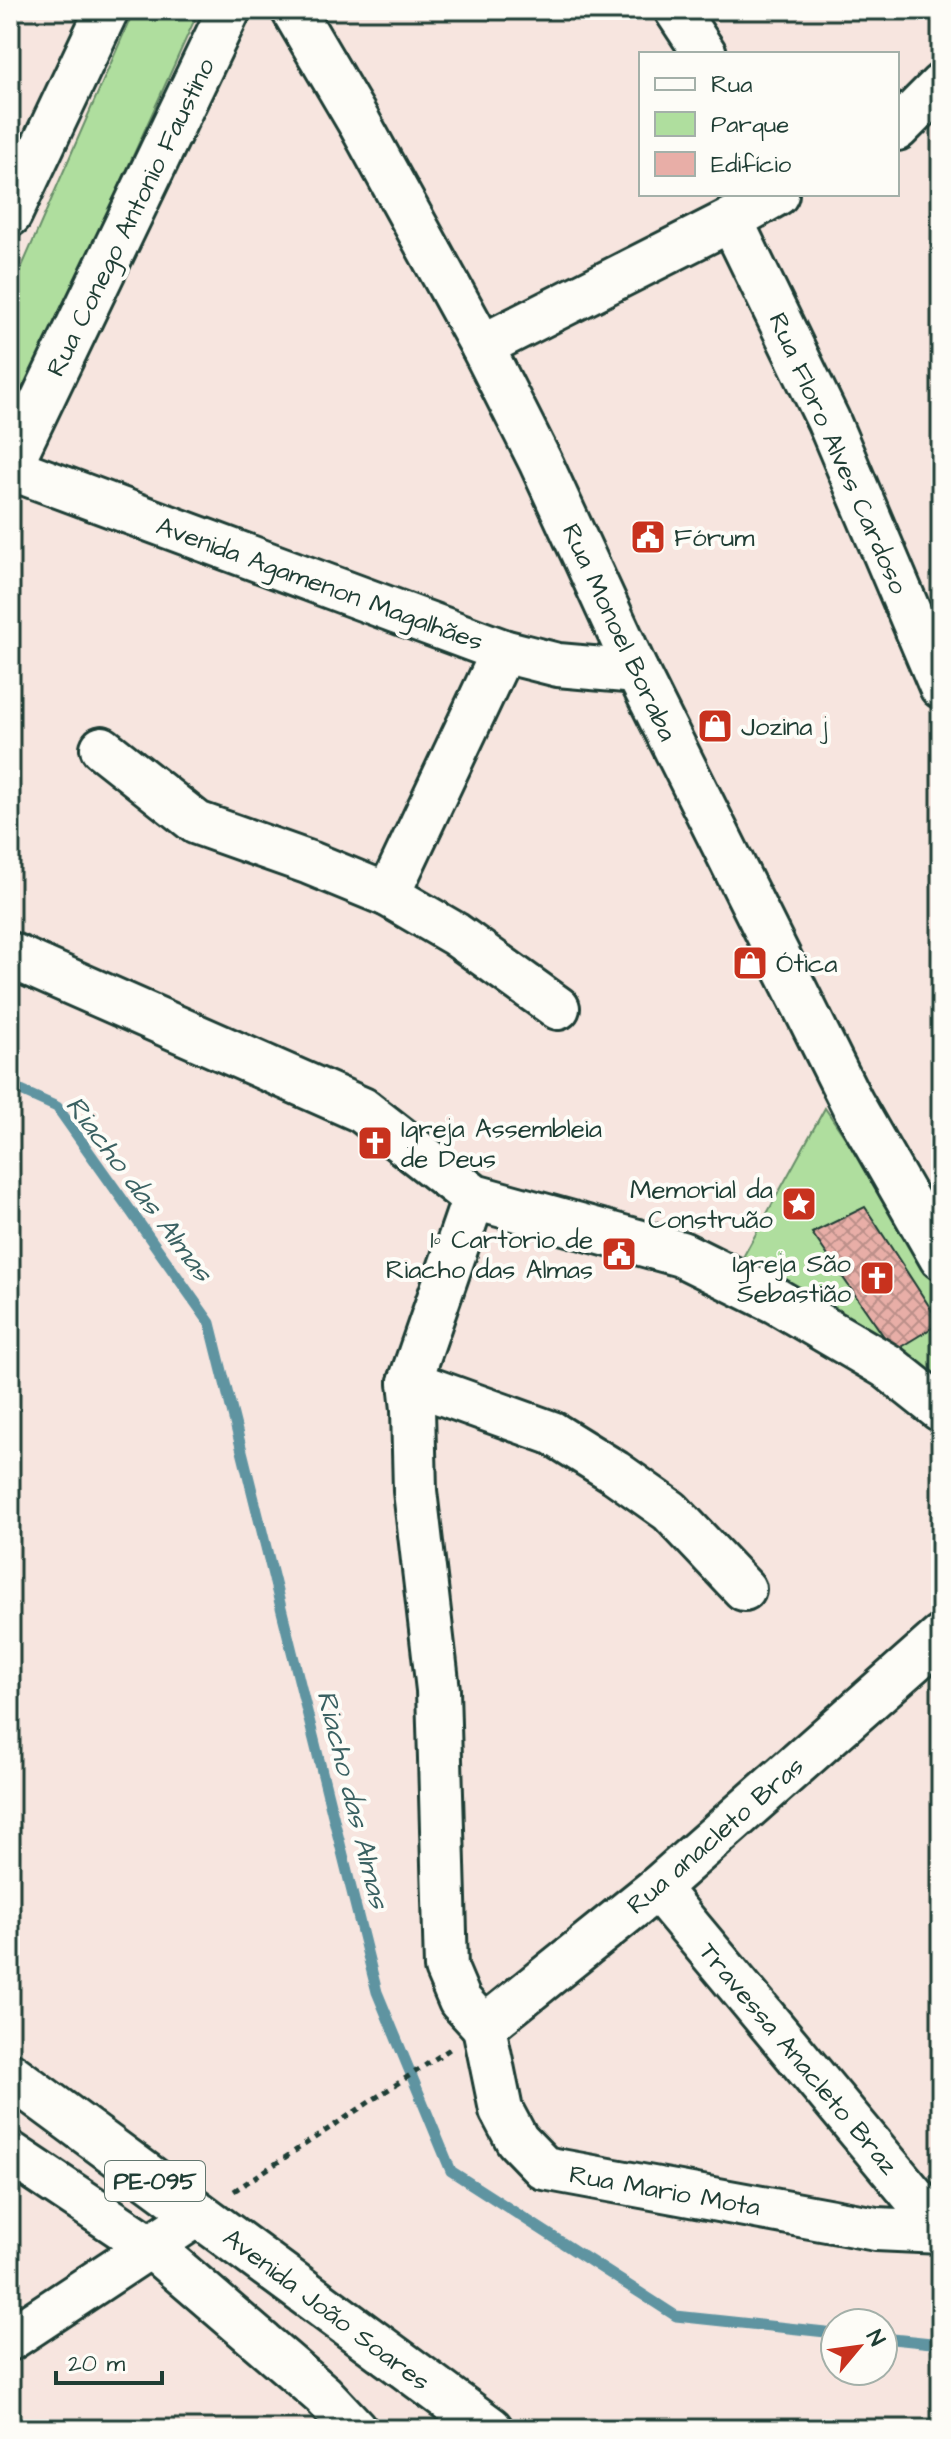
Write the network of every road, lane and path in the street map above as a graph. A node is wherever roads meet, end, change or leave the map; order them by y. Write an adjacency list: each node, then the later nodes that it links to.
1 (107, 10): 9 (street)
2 (229, 10): 12 (street, Rua Conego Antonio Faustino)
3 (293, 10): 11 (street, Rua Monoel Boraba)
4 (676, 10): 5 (street)
5 (704, 52)
6 (941, 85): 7 (street)
7 (899, 127)
8 (773, 196): 10 (street)
9 (10, 215)
10 (731, 220): 11 (street); 15 (street, Rua Floro Alves Cardoso)
11 (482, 346): 14 (street, Rua Monoel Boraba)
12 (10, 468): 13 (street, Avenida Agamenon Magalhães)
13 (503, 651): 14 (street, Avenida Agamenon Magalhães); 17 (street)
14 (637, 672): 21 (street, Rua Monoel Boraba)
15 (941, 687)
16 (102, 748): 17 (street)
17 (388, 895): 19 (street)
18 (10, 955): 20 (street)
19 (558, 1008)
20 (474, 1197): 22 (street); 23 (street)
21 (941, 1258)
22 (410, 1382): 24 (street); 27 (street)
23 (941, 1409)
24 (744, 1589)
25 (941, 1637): 26 (street, Rua anacleto Bras)
26 (657, 1888): 27 (street, Rua anacleto Bras); 31 (street, Travessa Anacleto Braz)
27 (472, 2034): 30 (path); 31 (street, Rua Mario Mota)
28 (17, 2091): 30 (street, Avenida João Soares / PE-095)
29 (10, 2153): 32 (street)
30 (213, 2204): 32 (street); 35 (street, Avenida João Soares / PE-095)
31 (941, 2230)
32 (151, 2247): 33 (street); 34 (street)
33 (10, 2339)
34 (355, 2429)
35 (490, 2429)

